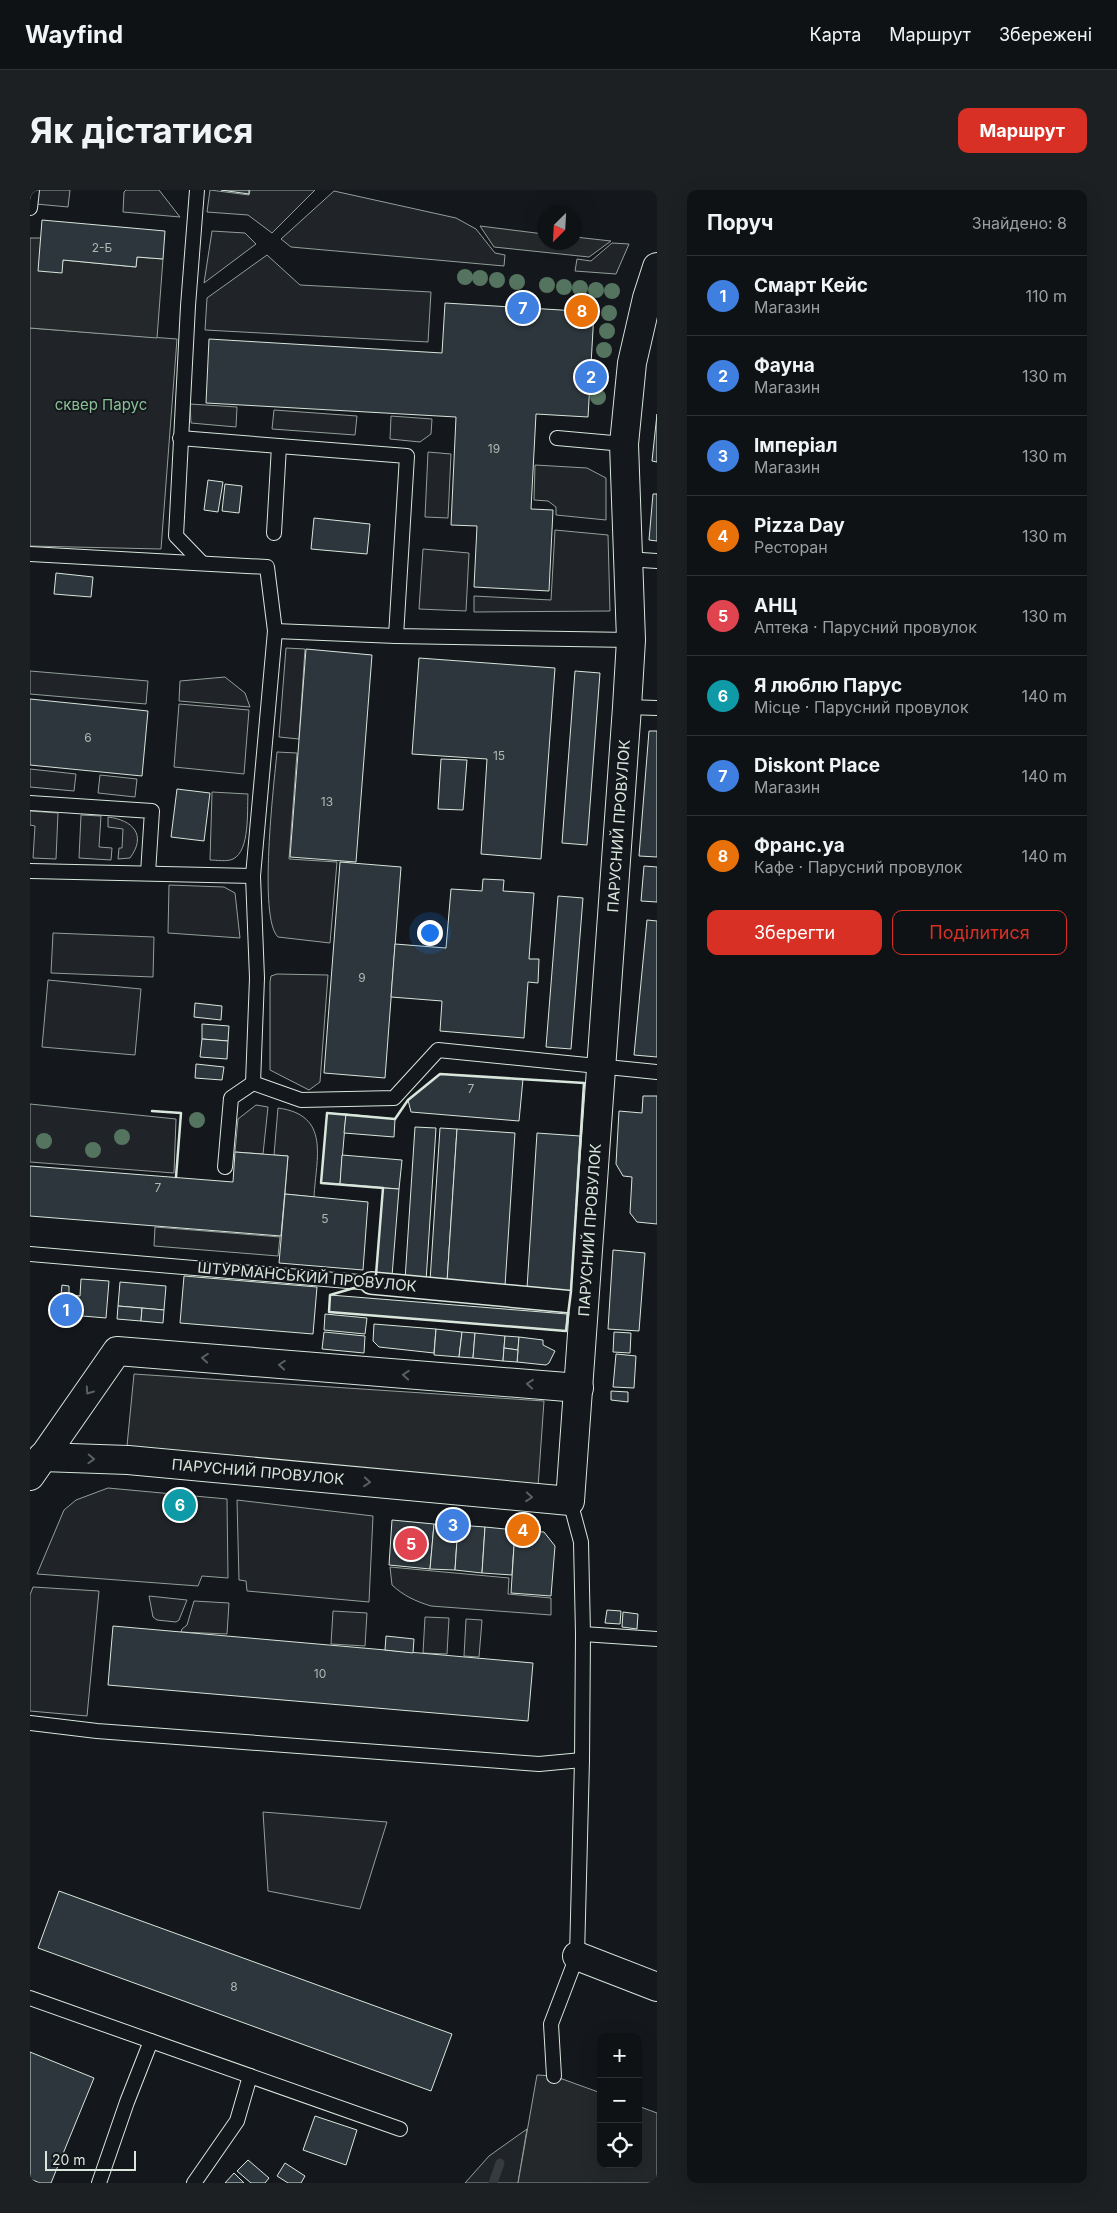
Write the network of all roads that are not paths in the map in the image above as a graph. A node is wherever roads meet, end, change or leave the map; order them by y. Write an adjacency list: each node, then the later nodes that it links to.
1 (32, 190): 3 (lane)
2 (197, 190): 5 (lane)
3 (30, 208)
4 (657, 266): 7 (street, ПАРУСНИЙ ПРОВУЛОК)
5 (180, 438): 8 (lane); 12 (lane)
6 (557, 438): 7 (lane)
7 (624, 444): 11 (street, ПАРУСНИЙ ПРОВУЛОК)
8 (278, 446): 9 (lane); 15 (lane)
9 (274, 533)
10 (30, 554): 12 (lane)
11 (628, 559): 13 (lane); 16 (street, ПАРУСНИЙ ПРОВУЛОК)
12 (202, 562): 14 (lane)
13 (657, 562)
14 (275, 631): 15 (lane); 22 (lane)
15 (396, 636): 16 (lane)
16 (631, 640): 17 (street, ПАРУСНИЙ ПРОВУЛОК)
17 (627, 707): 18 (lane); 23 (street, ПАРУСНИЙ ПРОВУЛОК)
18 (657, 708)
19 (30, 803): 21 (lane)
20 (30, 871): 21 (lane)
21 (148, 873): 22 (lane)
22 (253, 876): 25 (lane)
23 (602, 1065): 24 (lane); 25 (lane); 29 (street, ПАРУСНИЙ ПРОВУЛОК)
24 (657, 1072)
25 (253, 1083): 26 (lane)
26 (225, 1167)
27 (30, 1254): 28 (lane, ШТУРМАНСЬКИЙ ПРОВУЛОК)
28 (371, 1283): 29 (street, ШТУРМАНСЬКИЙ ПРОВУЛОК)
29 (584, 1303): 30 (street, ПАРУСНИЙ ПРОВУЛОК)
30 (578, 1388): 31 (street, ПАРУСНИЙ ПРОВУЛОК, one-way to 31); 32 (street, ПАРУСНИЙ ПРОВУЛОК)
31 (36, 1466): 32 (street, ПАРУСНИЙ ПРОВУЛОК, one-way to 32)
32 (570, 1501): 33 (lane)
33 (583, 1634): 34 (lane); 36 (lane)
34 (657, 1639)
35 (30, 1724): 36 (lane)
36 (582, 1760): 37 (lane)
37 (577, 1956): 38 (street); 42 (lane)
38 (657, 1987)
39 (30, 1998): 40 (lane)
40 (151, 2041): 41 (lane); 44 (lane)
41 (250, 2076): 43 (lane); 45 (lane)
42 (554, 2076)
43 (400, 2129)
44 (99, 2183)
45 (194, 2183)

